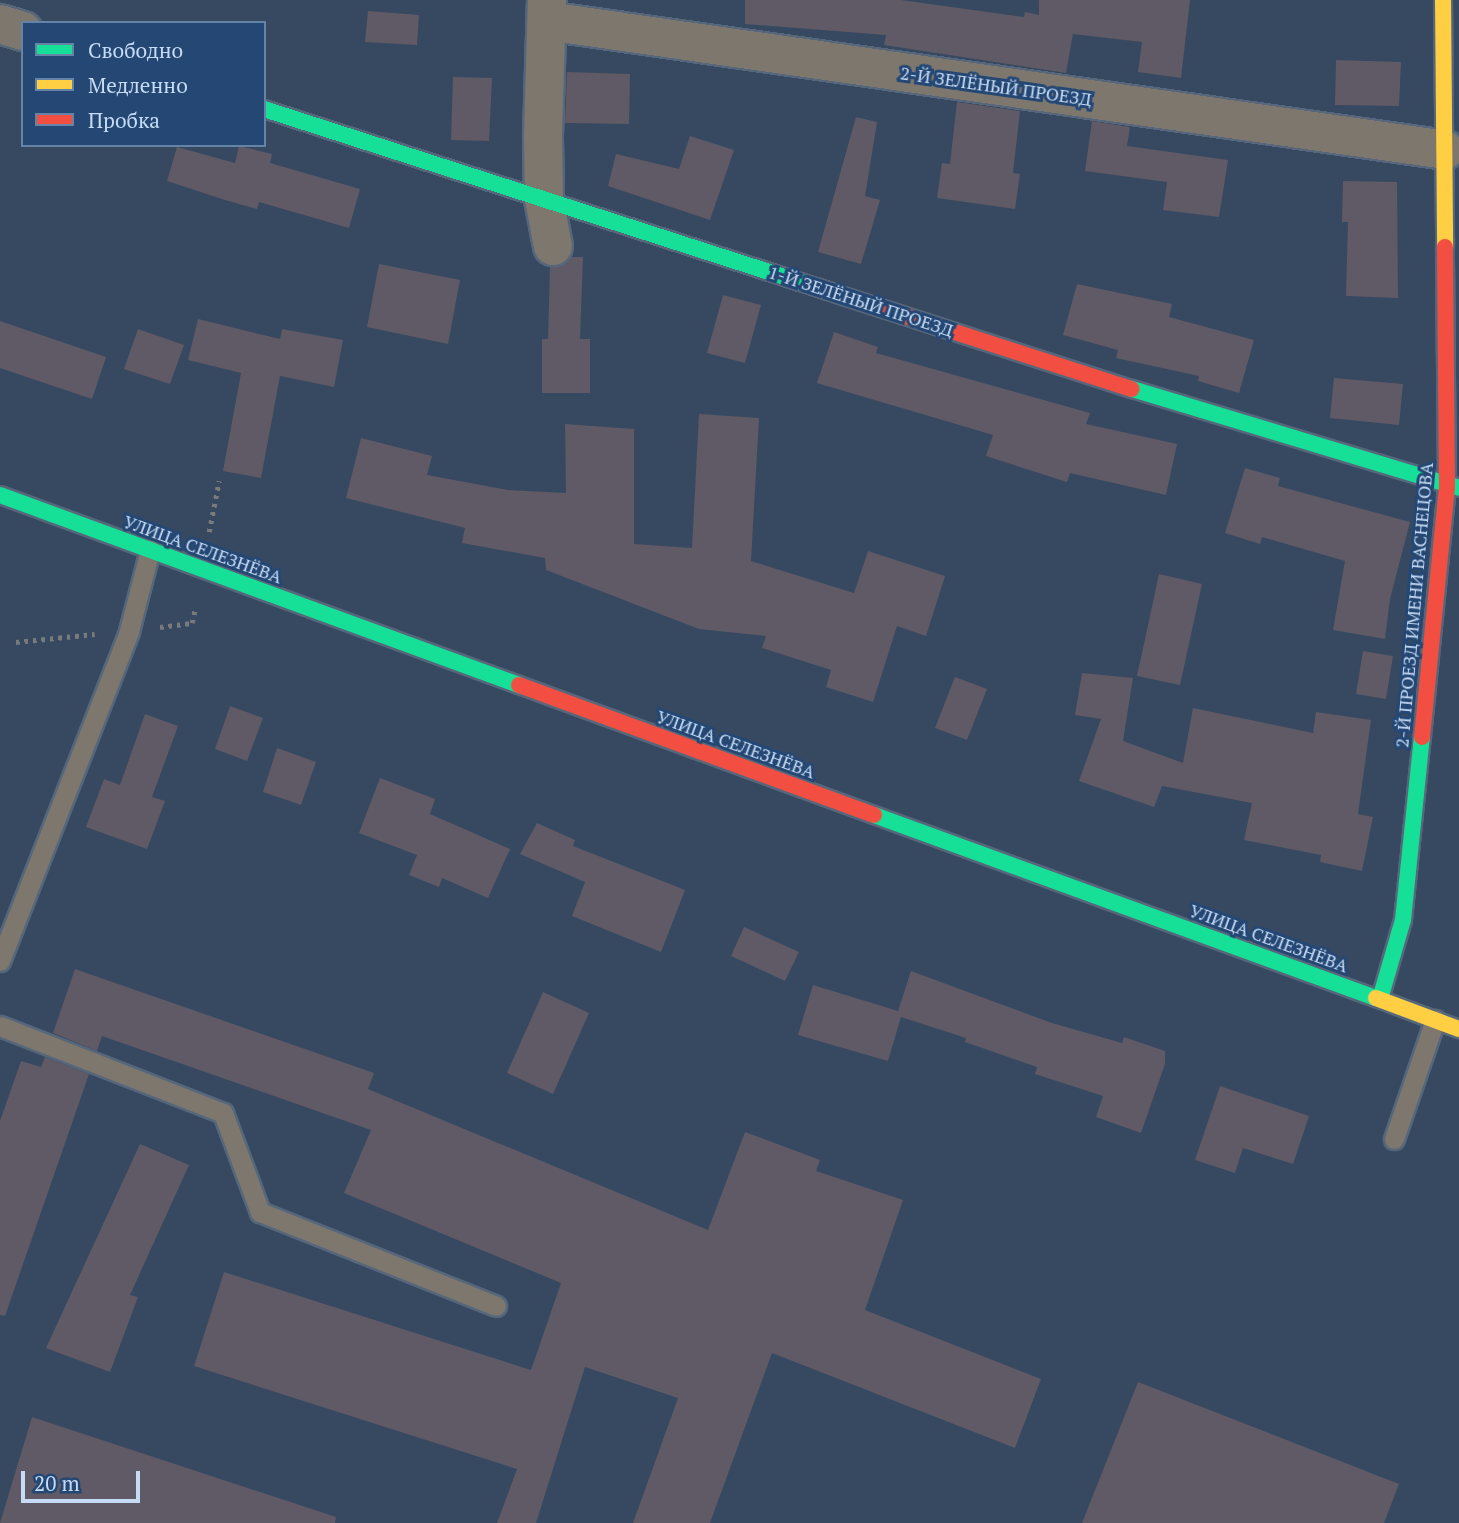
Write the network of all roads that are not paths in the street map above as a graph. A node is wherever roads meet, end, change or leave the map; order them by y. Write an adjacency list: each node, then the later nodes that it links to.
1 (1444, 0): 6 (street, 2-Й ПРОЕЗД ИМЕНИ ВАСНЕЦОВА)
2 (547, 11): 6 (street, 2-Й ЗЕЛЁНЫЙ ПРОЕЗД); 7 (street)
3 (0, 24): 4 (street)
4 (21, 30)
5 (266, 110): 7 (street, 1-Й ЗЕЛЁНЫЙ ПРОЕЗД)
6 (1445, 150): 9 (street, 2-Й ПРОЕЗД ИМЕНИ ВАСНЕЦОВА)
7 (544, 199): 8 (street); 9 (street, 1-Й ЗЕЛЁНЫЙ ПРОЕЗД)
8 (553, 246)
9 (1453, 488): 13 (street, 2-Й ПРОЕЗД ИМЕНИ ВАСНЕЦОВА)
10 (0, 495): 11 (street, УЛИЦА СЕЛЕЗНЁВА)
11 (150, 550): 12 (lane); 13 (street, УЛИЦА СЕЛЕЗНЁВА)
12 (0, 961)
13 (1380, 999): 14 (street, УЛИЦА СЕЛЕЗНЁВА)
14 (1435, 1020): 16 (street, УЛИЦА СЕЛЕЗНЁВА); 17 (lane)
15 (0, 1026): 18 (lane)
16 (1459, 1029)
17 (1394, 1139)
18 (495, 1306)

